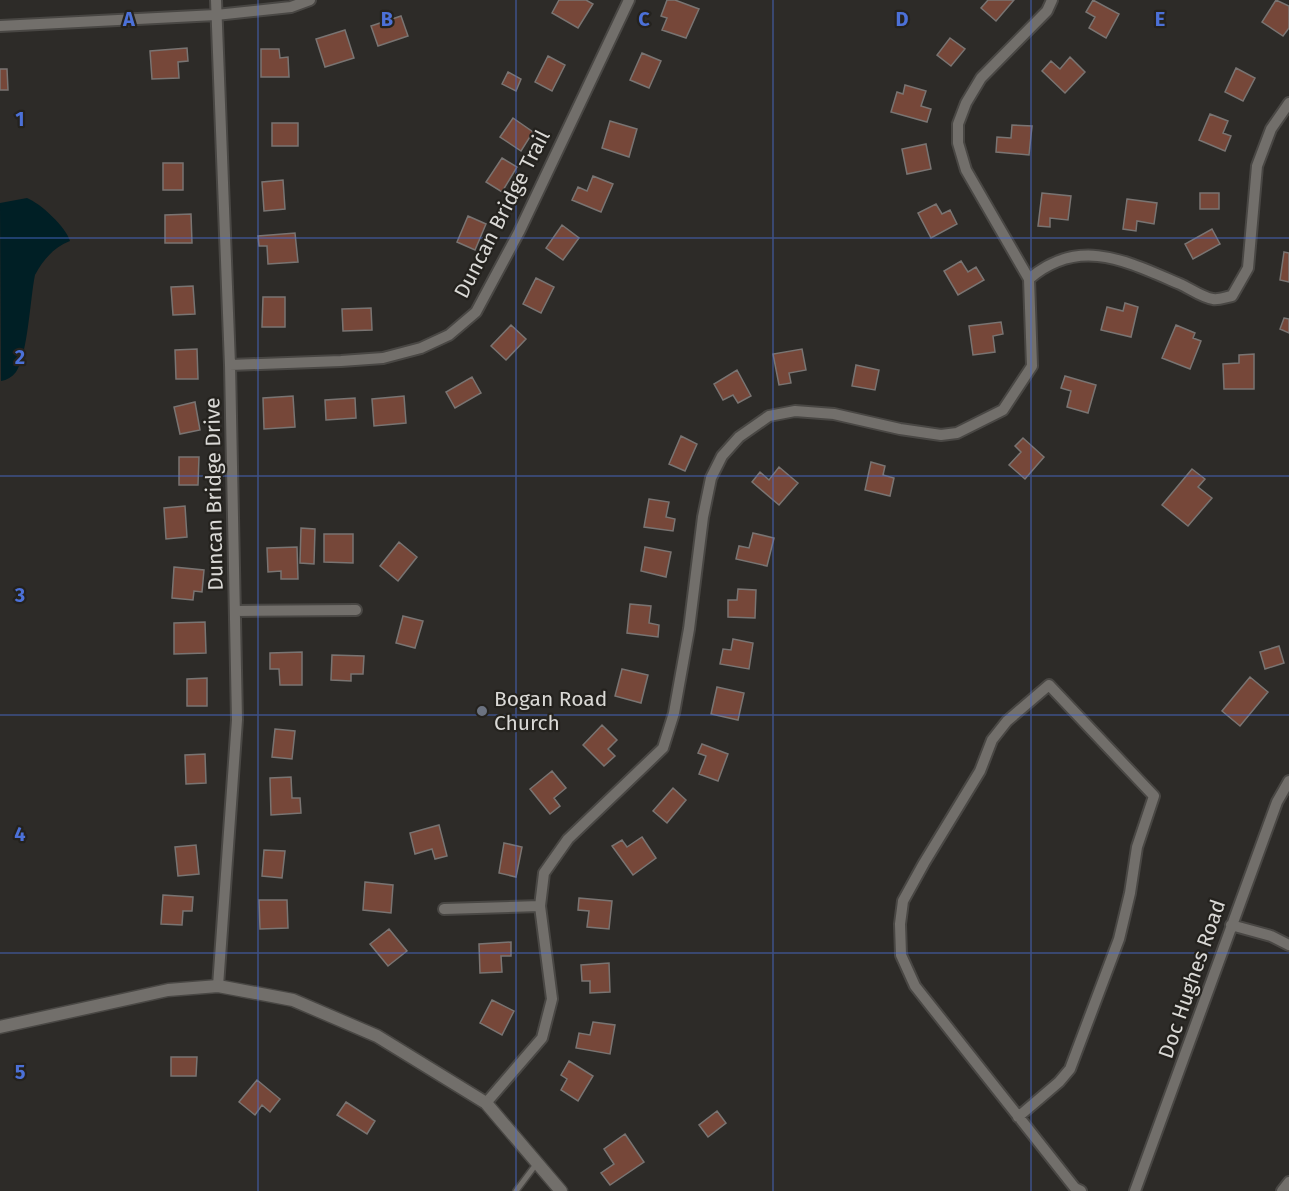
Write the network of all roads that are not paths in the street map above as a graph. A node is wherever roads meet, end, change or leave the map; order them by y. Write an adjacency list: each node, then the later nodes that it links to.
1 (216, 0): 5 (street, Duncan Bridge Drive)
2 (310, 0): 5 (street)
3 (629, 0): 9 (street, Duncan Bridge Trail)
4 (1052, 0): 8 (street)
5 (216, 15): 6 (street); 9 (street, Duncan Bridge Drive)
6 (0, 26)
7 (1289, 103): 8 (street)
8 (1029, 279): 13 (street)
9 (230, 365): 11 (street, Duncan Bridge Drive)
10 (356, 610): 11 (street)
11 (236, 611): 17 (street, Duncan Bridge Drive)
12 (1289, 781): 15 (street, Doc Hughes Road)
13 (540, 906): 14 (street); 19 (street)
14 (444, 909)
15 (1231, 925): 16 (street); 26 (street, Doc Hughes Road)
16 (1289, 945)
17 (218, 986): 18 (street); 19 (street)
18 (0, 1027)
19 (486, 1102): 21 (street)
20 (1017, 1117): 20 (street); 25 (street)
21 (537, 1163): 23 (lane); 24 (street)
22 (1289, 1182): 27 (street)
23 (516, 1191)
24 (561, 1191)
25 (1081, 1191)
26 (1135, 1191)
27 (1282, 1191)

